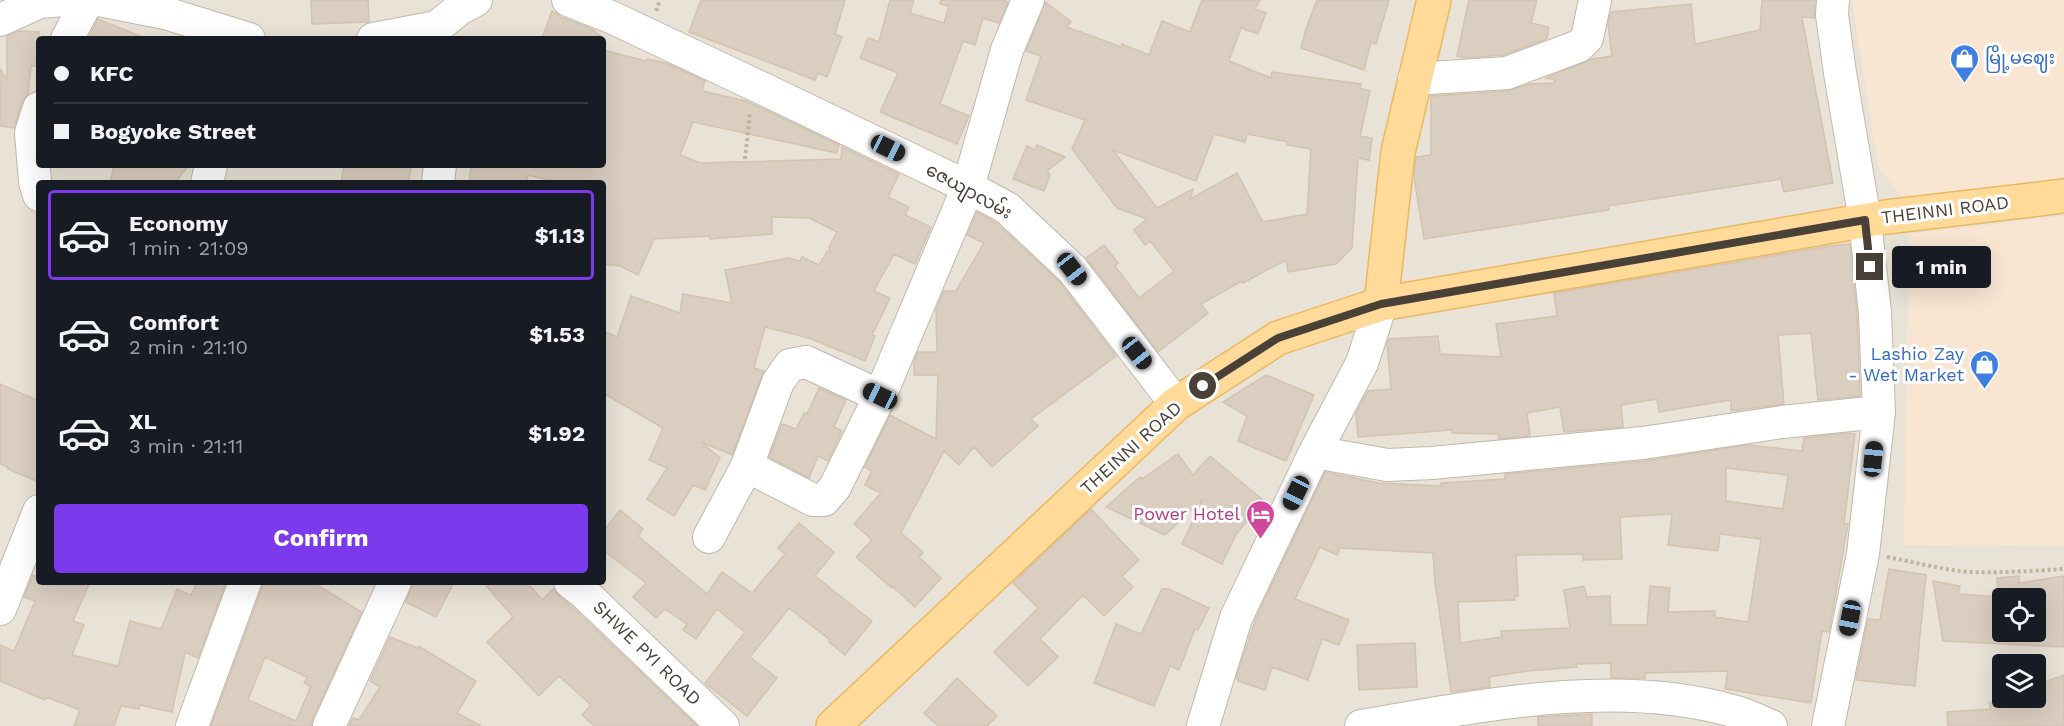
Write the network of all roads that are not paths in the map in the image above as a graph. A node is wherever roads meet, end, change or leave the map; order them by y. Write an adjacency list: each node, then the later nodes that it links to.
1 (88, 0): 12 (street)
2 (99, 0): 13 (street)
3 (476, 0): 11 (street)
4 (568, 0): 18 (street, ဇေယျာလမ်း)
5 (1028, 0): 18 (street)
6 (1434, 0): 15 (main road)
7 (1595, 0): 15 (street)
8 (1833, 0): 20 (street)
9 (48, 1): 10 (street)
10 (0, 20)
11 (439, 22): 14 (street)
12 (69, 36)
13 (235, 36)
14 (385, 36)
15 (1414, 79): 21 (main road)
16 (36, 119): 17 (street)
17 (36, 185)
18 (968, 187): 22 (street); 23 (street, ဇေယျာလမ်း)
19 (2064, 196): 20 (main road, THEINNI ROAD)
20 (1865, 220): 21 (main road, THEINNI ROAD); 24 (street)
21 (1381, 304): 23 (main road, THEINNI ROAD); 25 (street)
22 (880, 396): 26 (street); 26 (street)
23 (1176, 404): 36 (main road, THEINNI ROAD)
24 (1879, 412): 25 (street); 40 (street)
25 (1316, 452): 37 (street)
26 (747, 466): 28 (street)
27 (36, 519): 32 (street)
28 (709, 537)
29 (243, 585): 33 (street)
30 (394, 585): 34 (street)
31 (574, 585): 35 (street, SHWE PYI ROAD)
32 (0, 609)
33 (192, 726)
34 (329, 726)
35 (723, 726)
36 (833, 726)
37 (1203, 726)
38 (1361, 726): 39 (street)
39 (1772, 726)
40 (1828, 726)

